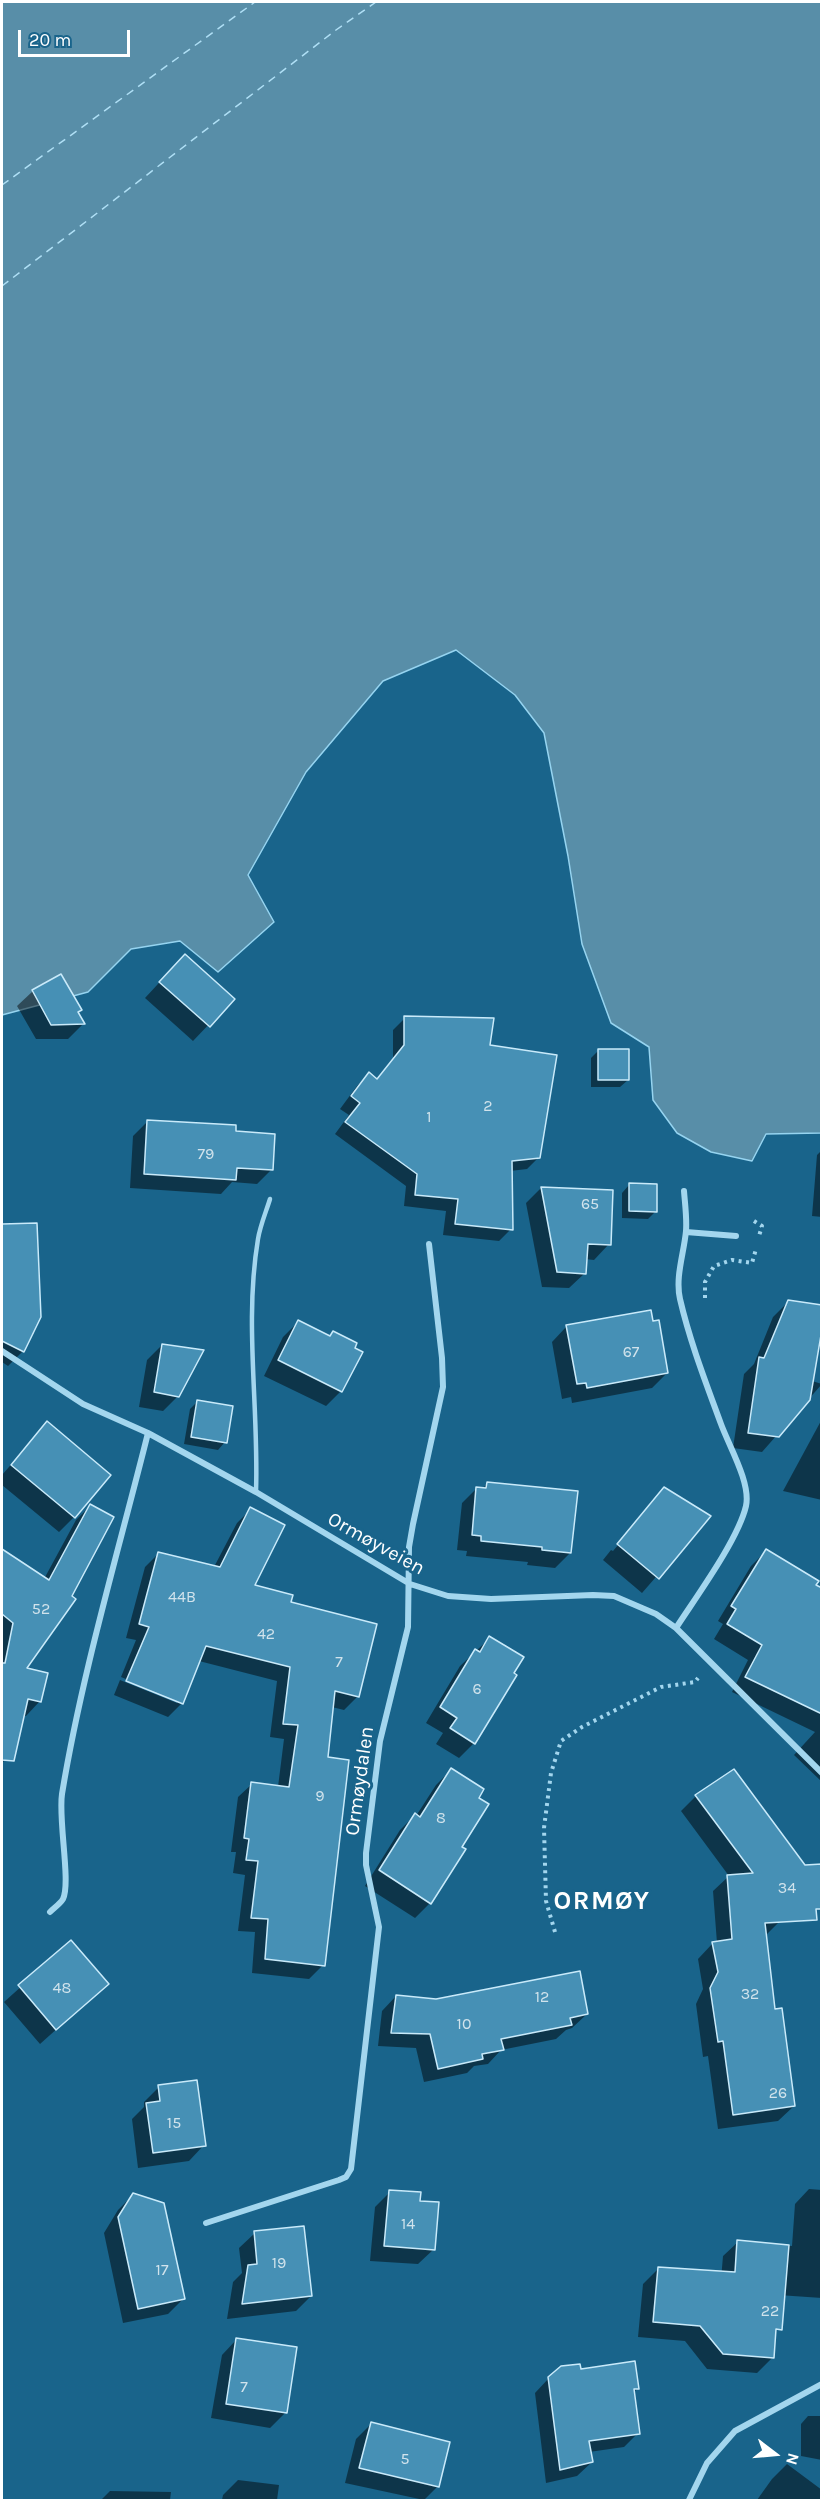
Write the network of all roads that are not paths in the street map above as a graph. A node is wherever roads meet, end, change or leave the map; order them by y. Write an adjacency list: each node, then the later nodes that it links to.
1 (684, 1191): 3 (street)
2 (270, 1199): 8 (lane)
3 (686, 1232): 4 (street); 10 (street)
4 (736, 1236)
5 (429, 1244): 9 (street, Ormøydalen)
6 (2, 1351): 7 (street, Ormøyveien)
7 (148, 1433): 8 (street, Ormøyveien); 12 (street)
8 (256, 1492): 9 (street, Ormøyveien)
9 (410, 1584): 10 (street, Ormøyveien); 13 (street, Ormøydalen)
10 (676, 1628): 11 (street, Ormøyveien)
11 (822, 1773)
12 (50, 1912)
13 (206, 2223)
14 (822, 2384): 15 (street)
15 (689, 2500)

